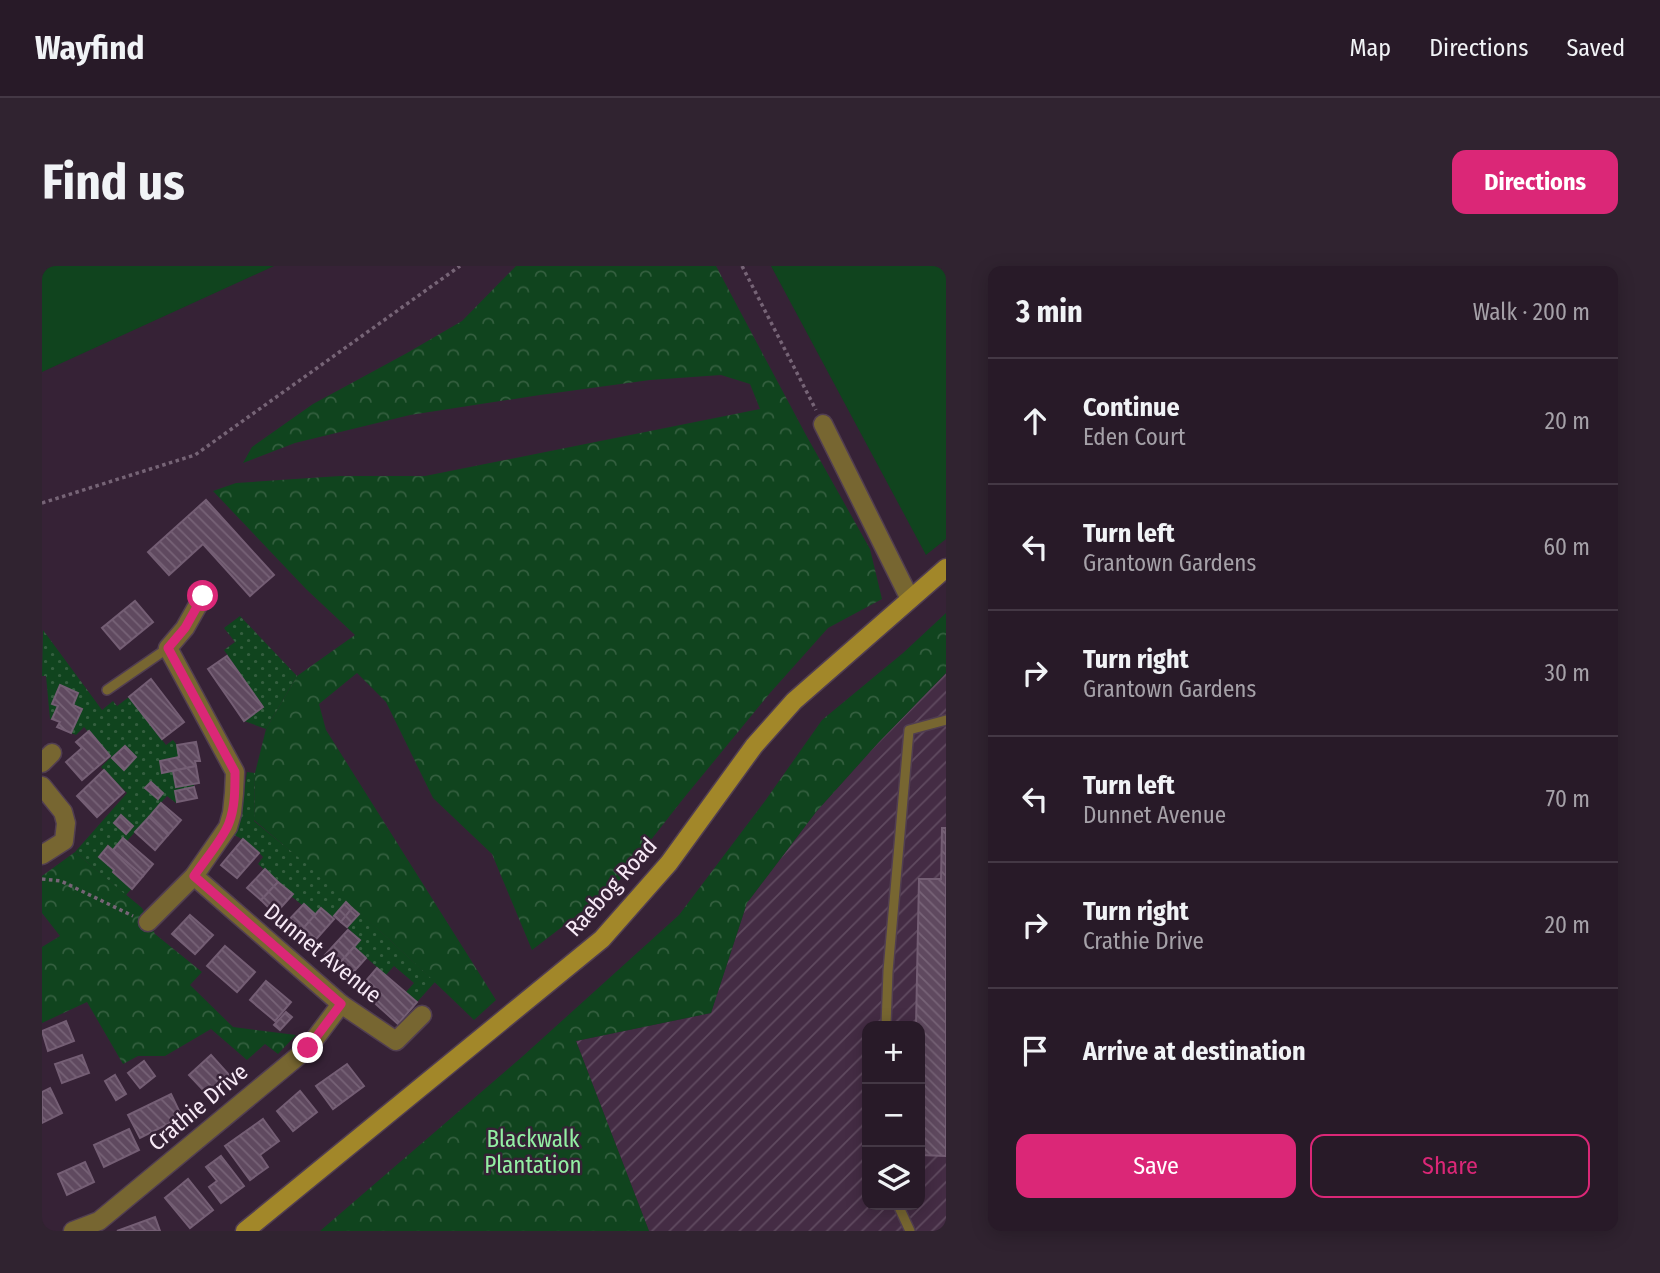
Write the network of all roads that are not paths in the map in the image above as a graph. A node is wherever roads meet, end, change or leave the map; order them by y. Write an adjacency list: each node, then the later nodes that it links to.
1 (823, 424): 4 (street)
2 (946, 568): 4 (main road, Raebog Road)
3 (203, 596): 5 (street)
4 (910, 599): 17 (main road, Raebog Road)
5 (168, 648): 6 (lane); 10 (street)
6 (107, 690)
7 (946, 720): 14 (lane)
8 (42, 786): 9 (street)
9 (42, 855)
10 (194, 876): 11 (street); 12 (street, Dunnet Avenue)
11 (148, 922)
12 (341, 1004): 13 (street, Dunnet Avenue); 16 (street, Crathie Drive)
13 (422, 1016)
14 (886, 1021)
15 (900, 1210): 18 (lane)
16 (73, 1231)
17 (246, 1231)
18 (910, 1231)

